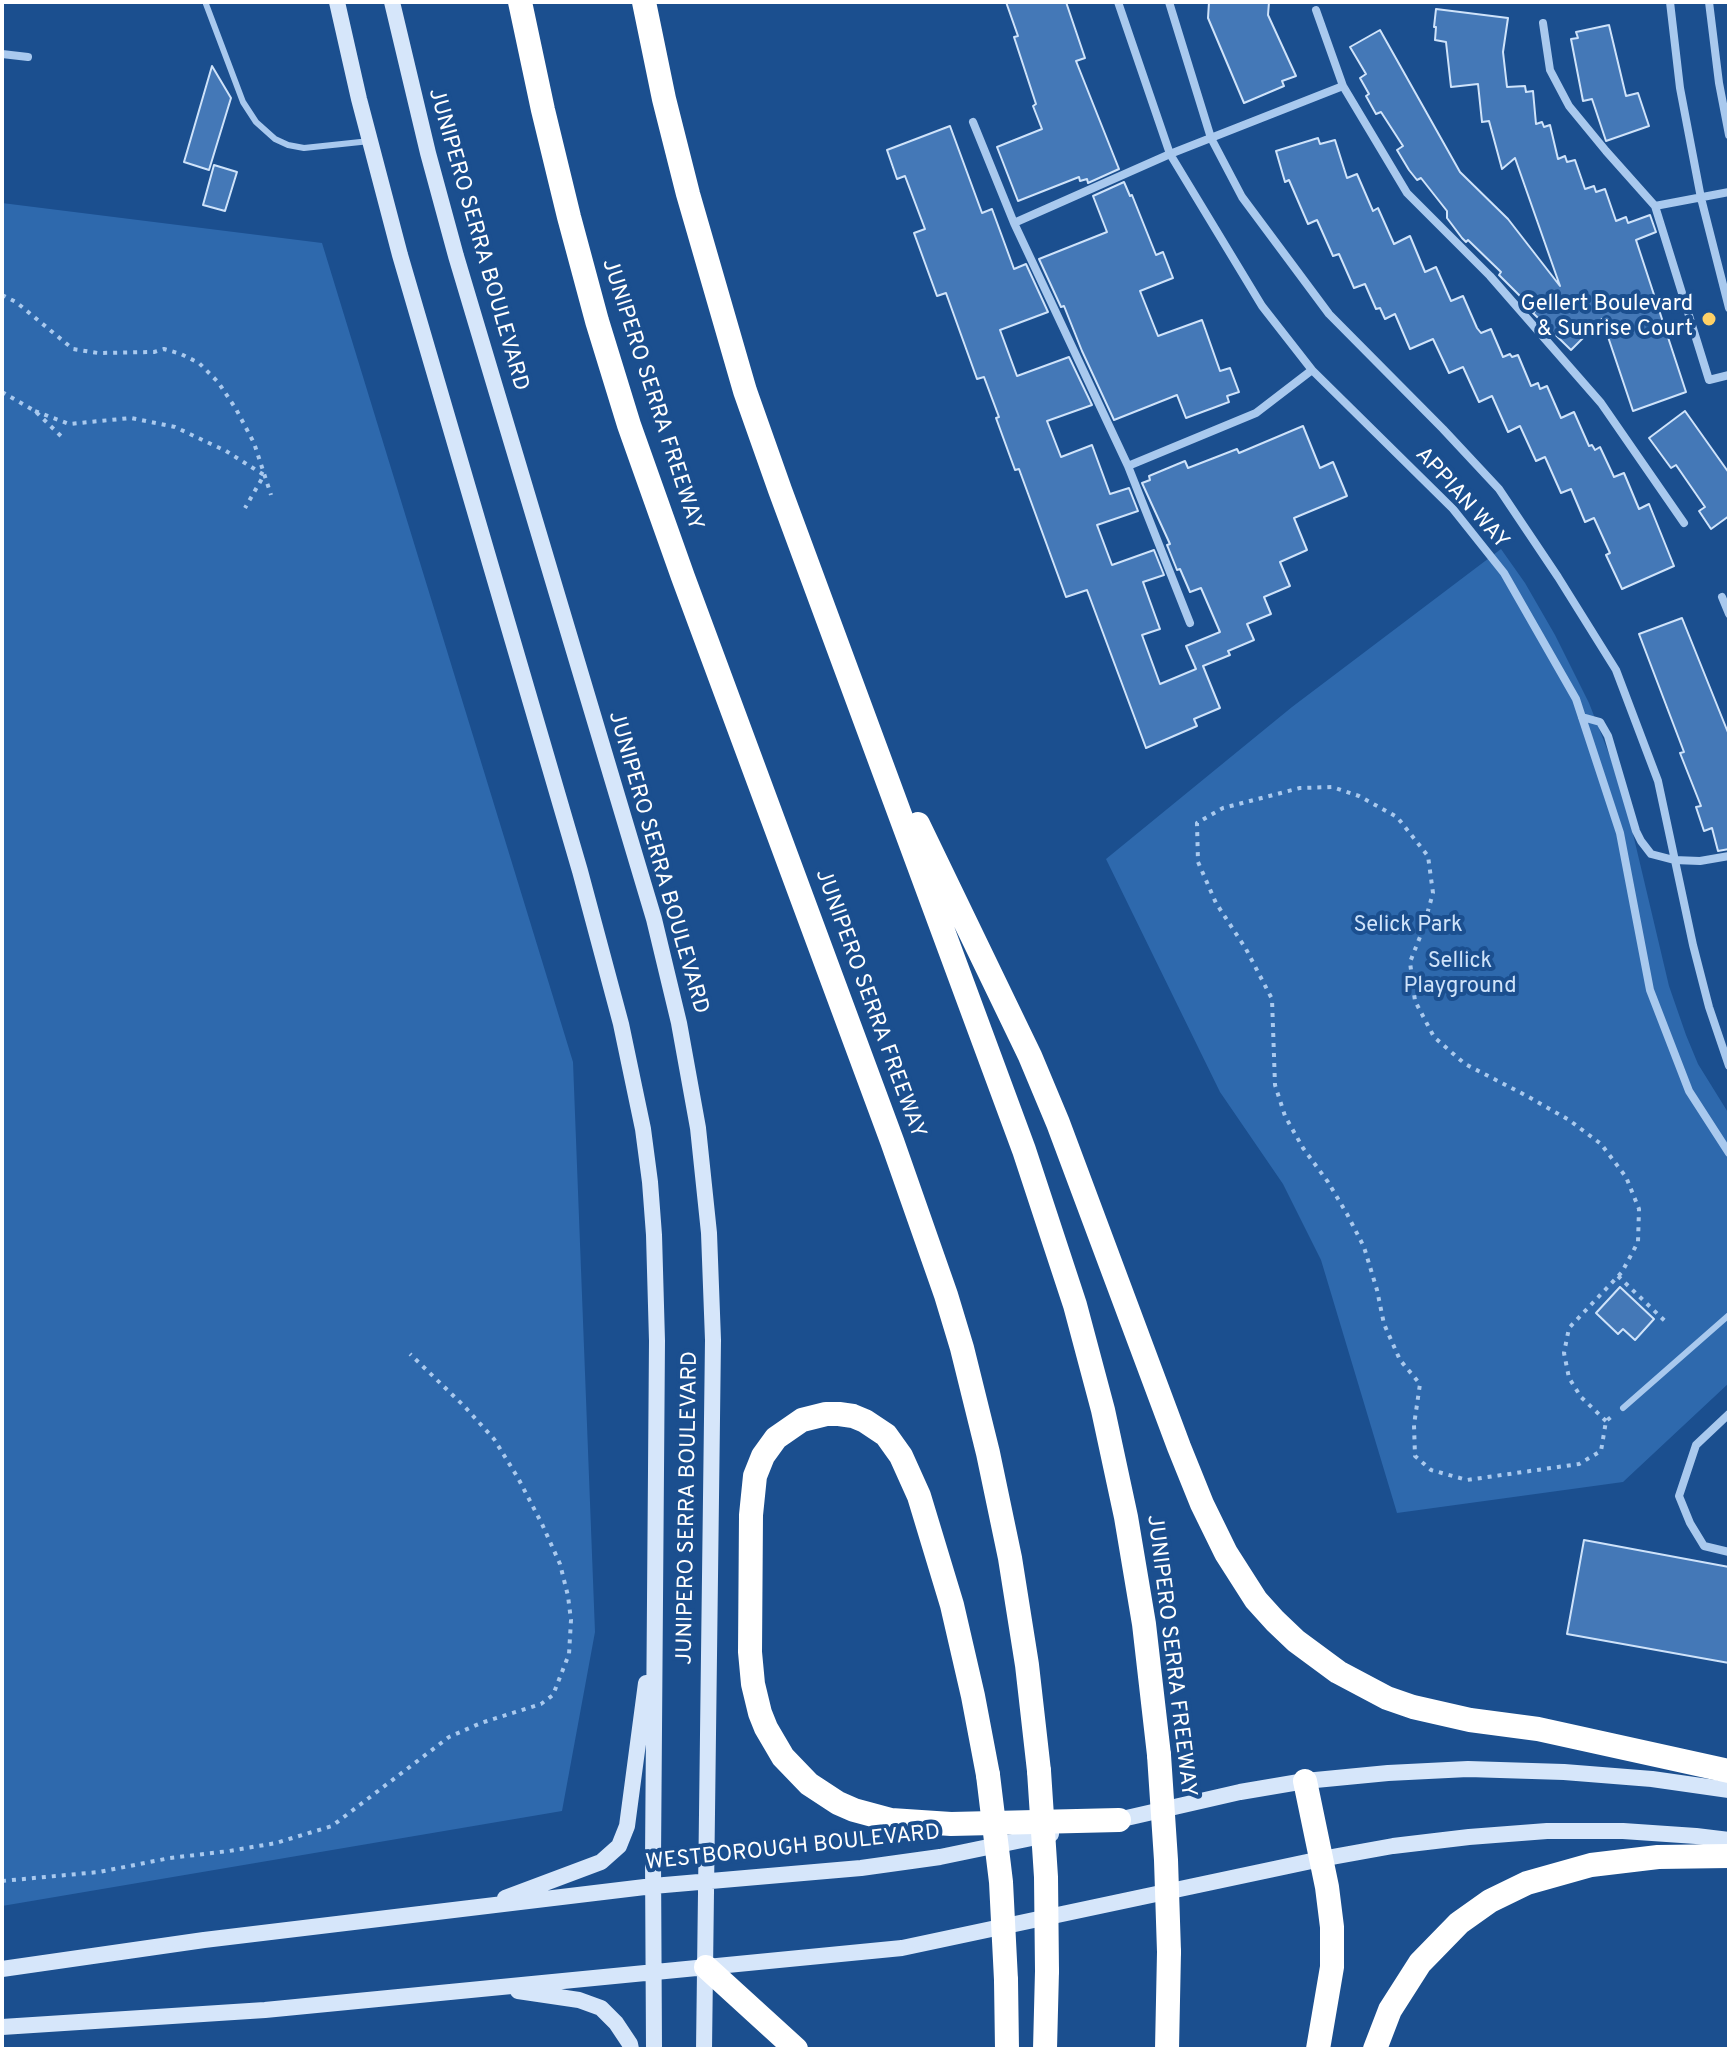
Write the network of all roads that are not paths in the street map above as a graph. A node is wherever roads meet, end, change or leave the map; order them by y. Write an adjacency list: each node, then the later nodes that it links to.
1 (337, 2): 18 (main road, JUNIPERO SERRA BOULEVARD)
2 (392, 2): 50 (main road, JUNIPERO SERRA BOULEVARD)
3 (520, 2): 63 (highway, JUNIPERO SERRA FREEWAY, bridge)
4 (644, 2): 32 (highway, JUNIPERO SERRA FREEWAY)
5 (1118, 2): 19 (street, APPIAN WAY)
6 (1169, 2): 17 (street, APPIAN WAY)
7 (1670, 2): 21 (street)
8 (1709, 2): 16 (street)
9 (206, 4): 18 (lane)
10 (1316, 10): 14 (street)
11 (1543, 23): 22 (street)
12 (2, 54): 13 (street)
13 (28, 57)
14 (1343, 86): 17 (street); 28 (street)
15 (973, 122): 23 (street)
16 (1729, 135)
17 (1211, 138): 19 (street); 35 (street, APPIAN WAY)
18 (370, 141): 42 (main road, JUNIPERO SERRA BOULEVARD)
19 (1170, 154): 23 (street); 25 (street, APPIAN WAY)
20 (1729, 192): 21 (street)
21 (1701, 198): 22 (street); 24 (street)
22 (1655, 206): 26 (street)
23 (1014, 223): 27 (street)
24 (1729, 308)
25 (1312, 370): 27 (street); 33 (street, APPIAN WAY)
26 (1729, 375)
27 (1128, 466): 31 (street)
28 (1684, 523)
29 (1722, 597): 30 (street)
30 (1729, 614)
31 (1190, 623)
32 (856, 695): 43 (highway); 64 (highway, JUNIPERO SERRA FREEWAY, bridge)
33 (1582, 717): 35 (street); 37 (street, APPIAN WAY)
34 (1729, 856): 35 (street)
35 (1674, 860): 36 (street, APPIAN WAY)
36 (1729, 1066)
37 (1729, 1153)
38 (1729, 1315): 39 (lane)
39 (1623, 1408)
40 (1729, 1414): 41 (street)
41 (1729, 1552)
42 (655, 1610): 51 (main road, JUNIPERO SERRA BOULEVARD); 52 (main road)
43 (1729, 1771)
44 (1305, 1781): 45 (main road, WESTBOROUGH BOULEVARD); 46 (main road, WESTBOROUGH BOULEVARD); 49 (highway)
45 (1729, 1790)
46 (1119, 1820): 50 (main road, WESTBOROUGH BOULEVARD); 62 (highway, bridge)
47 (1729, 1840): 49 (main road)
48 (1729, 1856): 66 (highway)
49 (1321, 1859): 53 (main road); 65 (highway)
50 (707, 1883): 51 (main road, WESTBOROUGH BOULEVARD); 53 (main road, JUNIPERO SERRA BOULEVARD)
51 (653, 1886): 52 (main road, WESTBOROUGH BOULEVARD); 55 (main road, JUNIPERO SERRA BOULEVARD)
52 (477, 1908): 54 (main road, WESTBOROUGH BOULEVARD)
53 (706, 1967): 55 (main road); 60 (main road, JUNIPERO SERRA BOULEVARD); 61 (highway)
54 (2, 1969)
55 (653, 1972): 56 (main road); 59 (main road, JUNIPERO SERRA BOULEVARD)
56 (489, 1987): 57 (main road); 58 (main road)
57 (2, 2027)
58 (631, 2049)
59 (654, 2049)
60 (704, 2049)
61 (796, 2049)
62 (1007, 2049)
63 (1045, 2049)
64 (1167, 2049)
65 (1318, 2049)
66 (1375, 2049)

